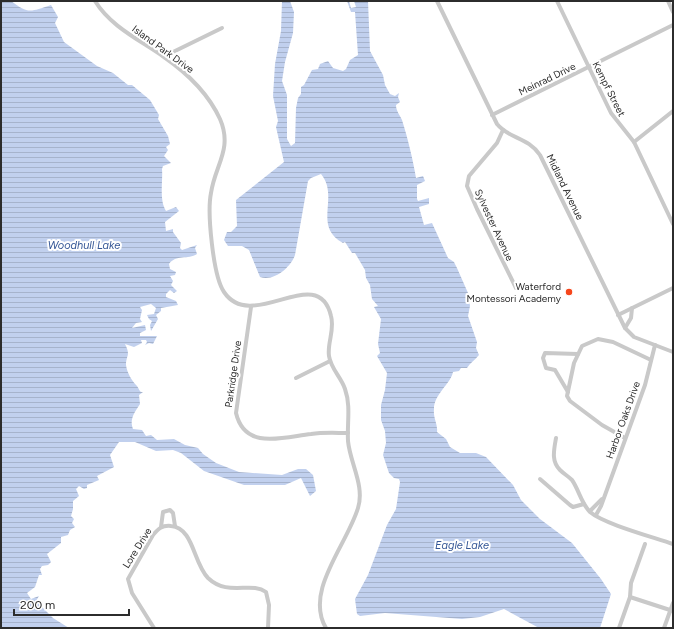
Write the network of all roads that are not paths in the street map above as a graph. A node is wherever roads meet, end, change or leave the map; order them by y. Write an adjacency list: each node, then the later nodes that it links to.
1 (95, 1): 8 (street, Island Park Drive)
2 (436, 1): 11 (street, Midland Avenue)
3 (557, 1): 9 (street, Kempf Street)
4 (668, 1): 5 (street)
5 (673, 12)
6 (673, 25): 9 (street, Meinrad Drive)
7 (222, 28): 8 (street)
8 (166, 58): 17 (street, Island Park Drive)
9 (589, 67): 11 (street, Meinrad Drive); 13 (street, Kempf Street)
10 (673, 111): 13 (street)
11 (492, 115): 12 (street, Midland Avenue)
12 (503, 130): 15 (street, Sylvester Avenue); 19 (street, Midland Avenue)
13 (634, 142): 14 (street, Kempf Street)
14 (673, 224)
15 (516, 288)
16 (673, 288): 18 (street)
17 (250, 307): 25 (street); 28 (street, Parkridge Drive)
18 (632, 308): 19 (street); 20 (street)
19 (618, 315): 20 (street, Midland Avenue)
20 (625, 328): 21 (street, Midland Avenue)
21 (655, 345): 22 (street, Midland Avenue); 24 (street, Harbor Oaks Drive)
22 (673, 352)
23 (578, 354): 24 (street); 27 (street); 27 (street)
24 (651, 360): 30 (street, Harbor Oaks Drive)
25 (330, 361): 26 (street); 28 (street)
26 (296, 378)
27 (568, 392): 30 (street)
28 (348, 433): 45 (street)
29 (556, 438): 33 (street)
30 (625, 438): 32 (street, Harbor Oaks Drive)
31 (540, 479): 33 (street)
32 (602, 499): 34 (street); 35 (street, Harbor Oaks Drive)
33 (584, 504): 34 (street)
34 (590, 511): 35 (street)
35 (596, 515): 39 (street)
36 (176, 526): 37 (street, Lore Drive); 37 (street); 44 (street)
37 (161, 527): 43 (street, Lore Drive)
38 (645, 544): 40 (street)
39 (673, 544)
40 (630, 597): 42 (street); 46 (street)
41 (673, 603): 42 (street)
42 (672, 611): 47 (street)
43 (154, 628)
44 (268, 628)
45 (326, 628)
46 (619, 628)
47 (664, 628)

